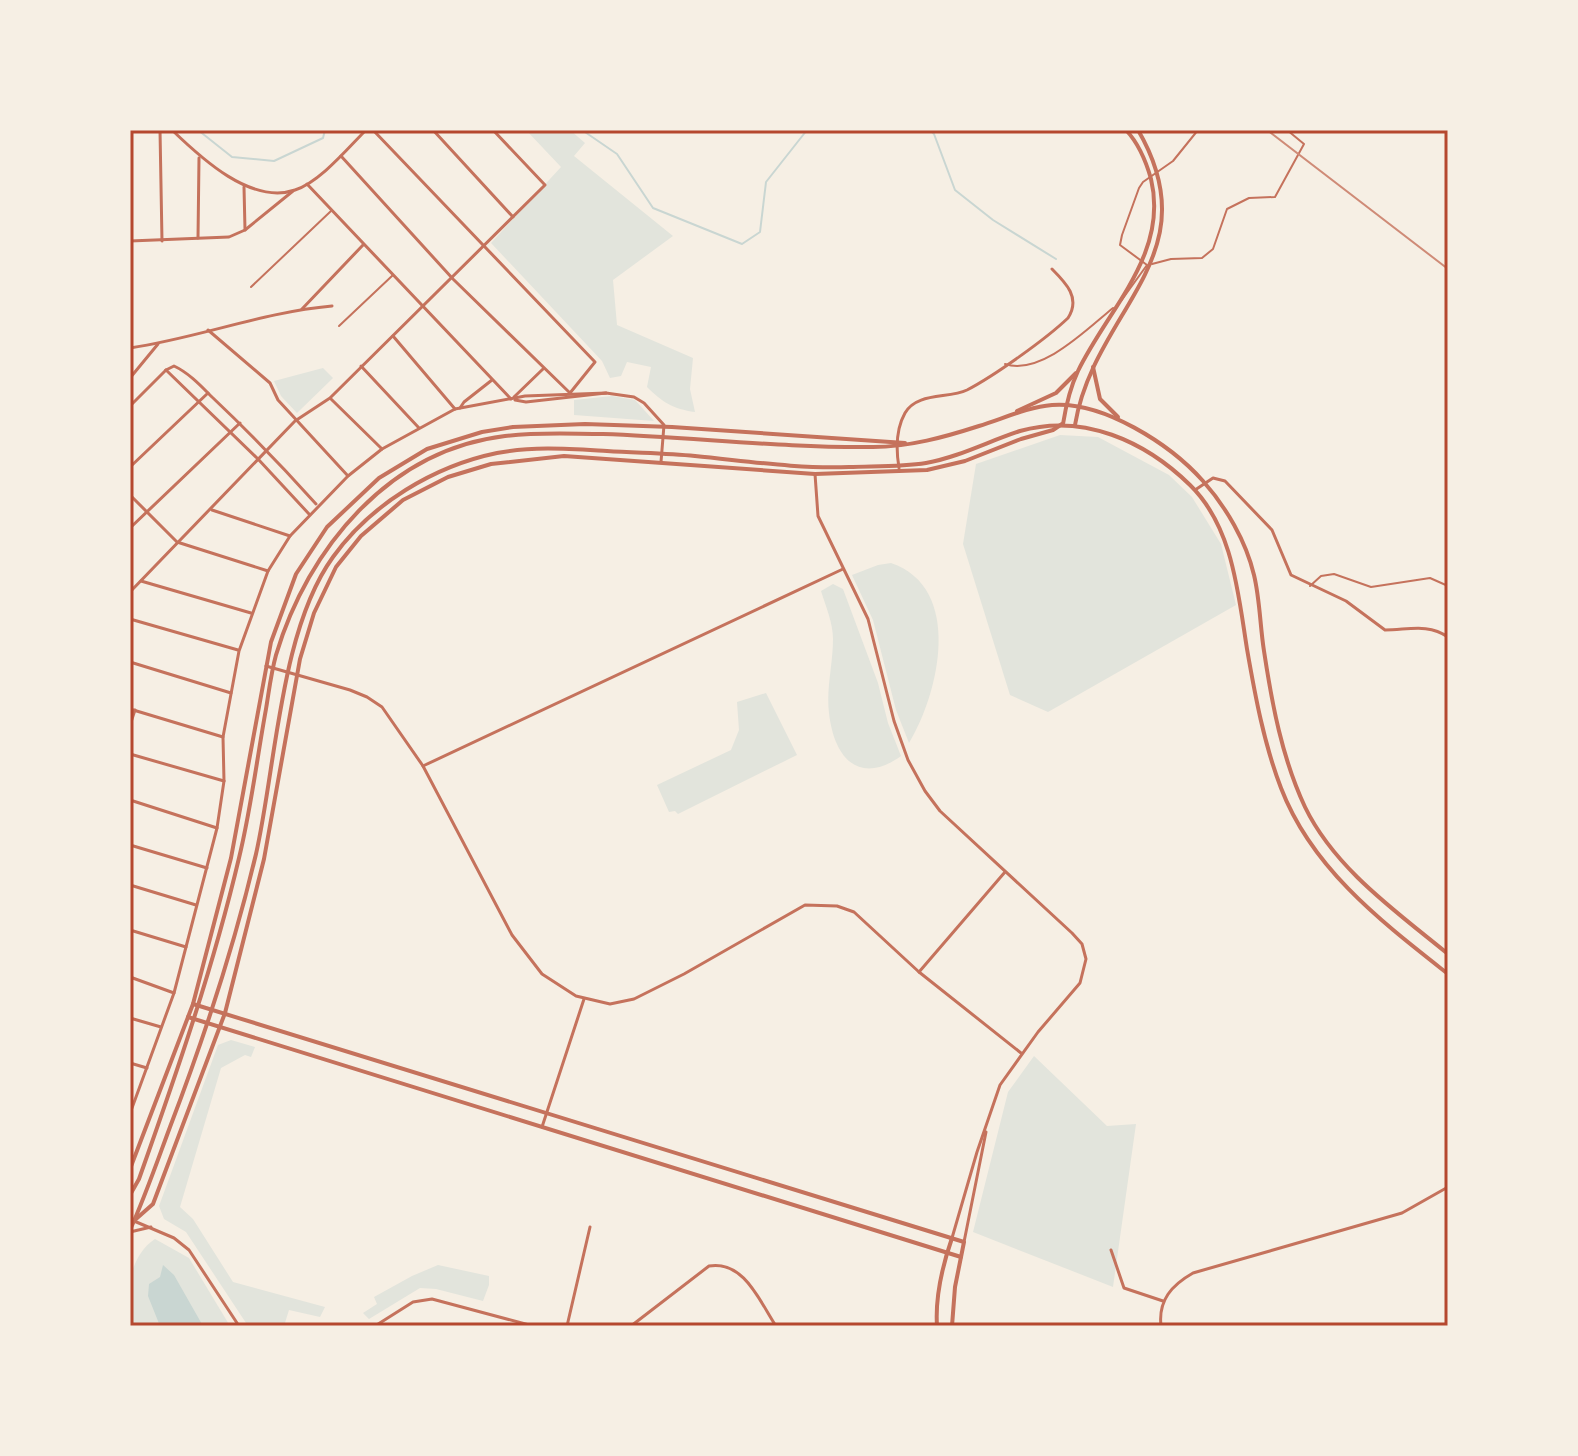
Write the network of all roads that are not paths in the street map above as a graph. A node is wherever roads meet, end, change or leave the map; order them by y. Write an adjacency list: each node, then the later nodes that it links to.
1 (160, 130): 21 (street)
2 (172, 130): 11 (street)
3 (366, 130): 12 (street)
4 (373, 130): 23 (street)
5 (433, 130): 17 (street)
6 (493, 130): 17 (street)
7 (1126, 130): 42 (street)
8 (1138, 130): 38 (street)
9 (1198, 130): 24 (lane)
10 (1287, 130): 24 (lane)
11 (199, 156): 14 (street); 19 (street)
12 (341, 156): 13 (street); 27 (street)
13 (307, 184): 15 (street); 16 (street)
14 (244, 187): 15 (street); 18 (street)
15 (293, 191): 18 (street)
16 (332, 210): 22 (street); 28 (lane)
17 (513, 217): 23 (street)
18 (245, 230): 19 (street)
19 (198, 238): 21 (street)
20 (130, 241): 21 (street)
21 (162, 241)
22 (364, 245): 26 (street); 31 (street)
23 (483, 248): 27 (street); 46 (street)
24 (1147, 265): 37 (lane)
25 (1052, 269): 37 (street)
26 (394, 274): 29 (street); 32 (lane)
27 (453, 279): 29 (street); 40 (street)
28 (251, 287)
29 (423, 305): 34 (street); 44 (street)
30 (332, 306): 31 (street)
31 (302, 309): 33 (street)
32 (339, 326)
33 (208, 330): 35 (street); 56 (street)
34 (392, 335): 39 (street); 54 (street)
35 (158, 344): 36 (street); 43 (street)
36 (130, 348)
37 (1005, 364): 65 (street)
38 (1093, 364): 53 (street); 58 (street)
39 (361, 366): 48 (street); 62 (street)
40 (544, 369): 46 (street); 49 (street)
41 (166, 370): 45 (street); 50 (street); 51 (street)
42 (1078, 370): 52 (street); 55 (street)
43 (130, 378)
44 (492, 380): 49 (street); 54 (street)
45 (208, 393): 50 (street); 57 (street)
46 (570, 393): 47 (street); 49 (street)
47 (606, 393): 49 (street); 61 (street)
48 (330, 398): 56 (street); 66 (street)
49 (511, 399): 54 (street)
50 (198, 401): 63 (street); 71 (street)
51 (130, 406)
52 (1066, 406): 53 (street); 55 (street); 59 (street)
53 (1077, 408): 58 (street); 60 (street)
54 (458, 409): 62 (street)
55 (1000, 418): 65 (street)
56 (295, 421): 67 (street); 74 (street)
57 (240, 423): 63 (street); 67 (street)
58 (1126, 423): 75 (street)
59 (1063, 424): 60 (street); 72 (street)
60 (1075, 425): 76 (street)
61 (665, 427): 64 (street); 65 (street); 96 (street)
62 (420, 429): 66 (street)
63 (230, 432): 69 (street); 80 (street)
64 (664, 436): 65 (street); 68 (street); 97 (street)
65 (897, 444): 72 (street)
66 (382, 449): 74 (street)
67 (267, 450): 69 (street); 78 (street)
68 (662, 454): 70 (street); 72 (street); 98 (street)
69 (258, 459): 79 (street); 81 (street)
70 (661, 462): 73 (street); 99 (street)
71 (130, 467)
72 (899, 468): 73 (street)
73 (815, 474): 85 (street)
74 (348, 476): 78 (street)
75 (1204, 482): 76 (street); 88 (street); 116 (street)
76 (1195, 490): 118 (street)
77 (130, 495): 80 (street)
78 (317, 505): 81 (street)
79 (212, 510): 83 (street); 84 (street)
80 (145, 512): 82 (street); 84 (street)
81 (309, 514): 83 (street)
82 (130, 528)
83 (290, 536): 86 (street)
84 (177, 542): 86 (street); 87 (street)
85 (844, 568): 105 (street); 111 (street)
86 (268, 571): 91 (street)
87 (141, 581): 90 (street); 91 (street)
88 (1310, 586): 89 (lane); 93 (street)
89 (1448, 586)
90 (130, 592)
91 (251, 613): 94 (street)
92 (130, 619): 94 (street)
93 (1448, 637)
94 (239, 651): 100 (street)
95 (130, 662): 100 (street)
96 (266, 666): 97 (street); 122 (street)
97 (274, 668): 98 (street); 123 (street)
98 (288, 672): 99 (street); 124 (street)
99 (297, 674): 105 (street); 125 (street)
100 (231, 693): 103 (street)
101 (132, 710): 102 (street); 103 (street)
102 (130, 725)
103 (223, 737): 106 (street)
104 (130, 754): 106 (street)
105 (423, 766): 121 (street)
106 (224, 781): 108 (street)
107 (130, 800): 108 (street)
108 (217, 828): 110 (street)
109 (130, 845): 110 (street)
110 (207, 868): 113 (street)
111 (1005, 872): 117 (street); 132 (street)
112 (130, 885): 113 (street)
113 (196, 905): 115 (street)
114 (130, 930): 115 (street)
115 (186, 947): 120 (street)
116 (1448, 954)
117 (919, 972): 121 (street); 132 (street)
118 (1448, 974)
119 (130, 977): 120 (street)
120 (174, 993): 130 (street)
121 (584, 999): 136 (street)
122 (193, 1004): 123 (street); 126 (street)
123 (200, 1006): 124 (street); 128 (street)
124 (212, 1010): 125 (street); 129 (street)
125 (225, 1013): 131 (street); 136 (street)
126 (188, 1017): 128 (street); 139 (street)
127 (130, 1018): 130 (street)
128 (196, 1020): 129 (street); 141 (street)
129 (208, 1024): 131 (street); 142 (street)
130 (161, 1027): 134 (street)
131 (219, 1028): 138 (street); 142 (street)
132 (1021, 1053): 137 (street)
133 (130, 1063): 134 (street)
134 (147, 1068): 135 (street)
135 (131, 1109)
136 (547, 1112): 138 (street); 146 (street)
137 (987, 1124): 146 (street); 147 (street)
138 (542, 1127): 149 (street)
139 (130, 1169)
140 (1448, 1187): 151 (street)
141 (130, 1195)
142 (132, 1219): 143 (street); 145 (street)
143 (151, 1227): 145 (street); 152 (street)
144 (590, 1227): 155 (street)
145 (130, 1231)
146 (952, 1238): 147 (street); 149 (street)
147 (964, 1242): 150 (street)
148 (1111, 1250): 151 (street)
149 (946, 1255): 150 (street); 158 (street)
150 (961, 1257): 159 (street)
151 (1163, 1301): 160 (street)
152 (239, 1326)
153 (375, 1326): 154 (street)
154 (533, 1326)
155 (567, 1326)
156 (631, 1326): 157 (street)
157 (776, 1326)
158 (937, 1326)
159 (952, 1326)
160 (1161, 1326)

